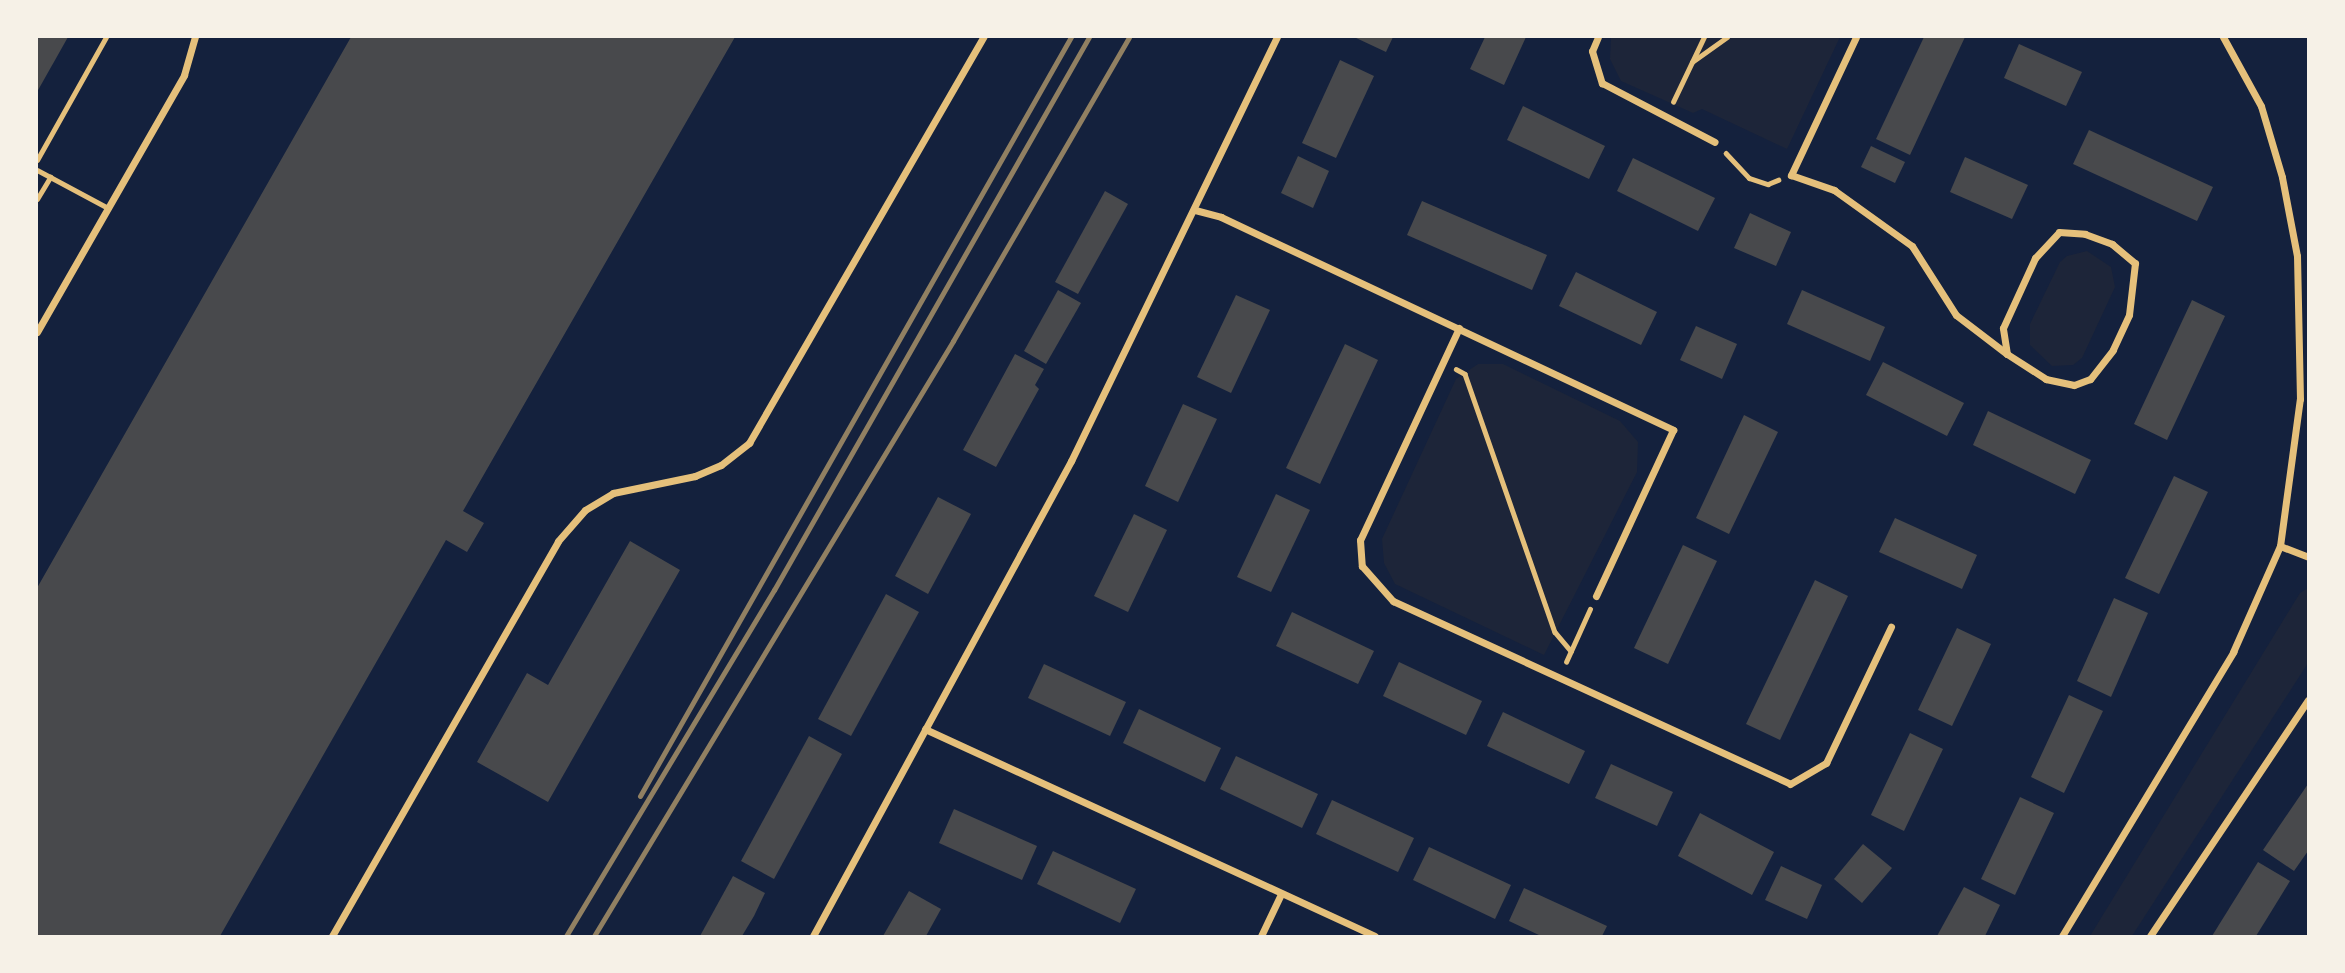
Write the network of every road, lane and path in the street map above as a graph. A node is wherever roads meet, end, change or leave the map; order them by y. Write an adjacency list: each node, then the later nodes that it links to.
1 (106, 37): 13 (lane)
2 (195, 37): 18 (street)
3 (984, 37): 34 (street)
4 (1277, 37): 19 (street)
5 (1598, 37): 11 (street)
6 (1704, 37): 10 (path)
7 (1727, 37): 10 (path)
8 (1856, 37): 15 (street)
9 (2223, 37): 24 (street)
10 (1692, 62): 11 (path)
11 (1665, 119): 12 (street)
12 (1715, 142): 15 (path)
13 (37, 160)
14 (37, 170): 16 (lane)
15 (1791, 175): 22 (street)
16 (50, 177): 17 (lane); 18 (lane)
17 (37, 199)
18 (108, 208): 21 (street)
19 (1195, 211): 20 (street); 31 (street)
20 (1459, 328): 23 (street); 26 (street)
21 (37, 332)
22 (2007, 354): 22 (street)
23 (1444, 360): 28 (path); 29 (street)
24 (2280, 545): 25 (street); 33 (street)
25 (2308, 557)
26 (1596, 596): 28 (path)
27 (1891, 627): 29 (street)
28 (1571, 651): 29 (path)
29 (1559, 679)
30 (2308, 700): 38 (street)
31 (925, 729): 32 (street); 35 (street)
32 (1281, 894): 36 (street); 37 (street)
33 (2063, 934)
34 (332, 936)
35 (813, 936)
36 (1261, 936)
37 (1375, 936)
38 (2150, 936)

